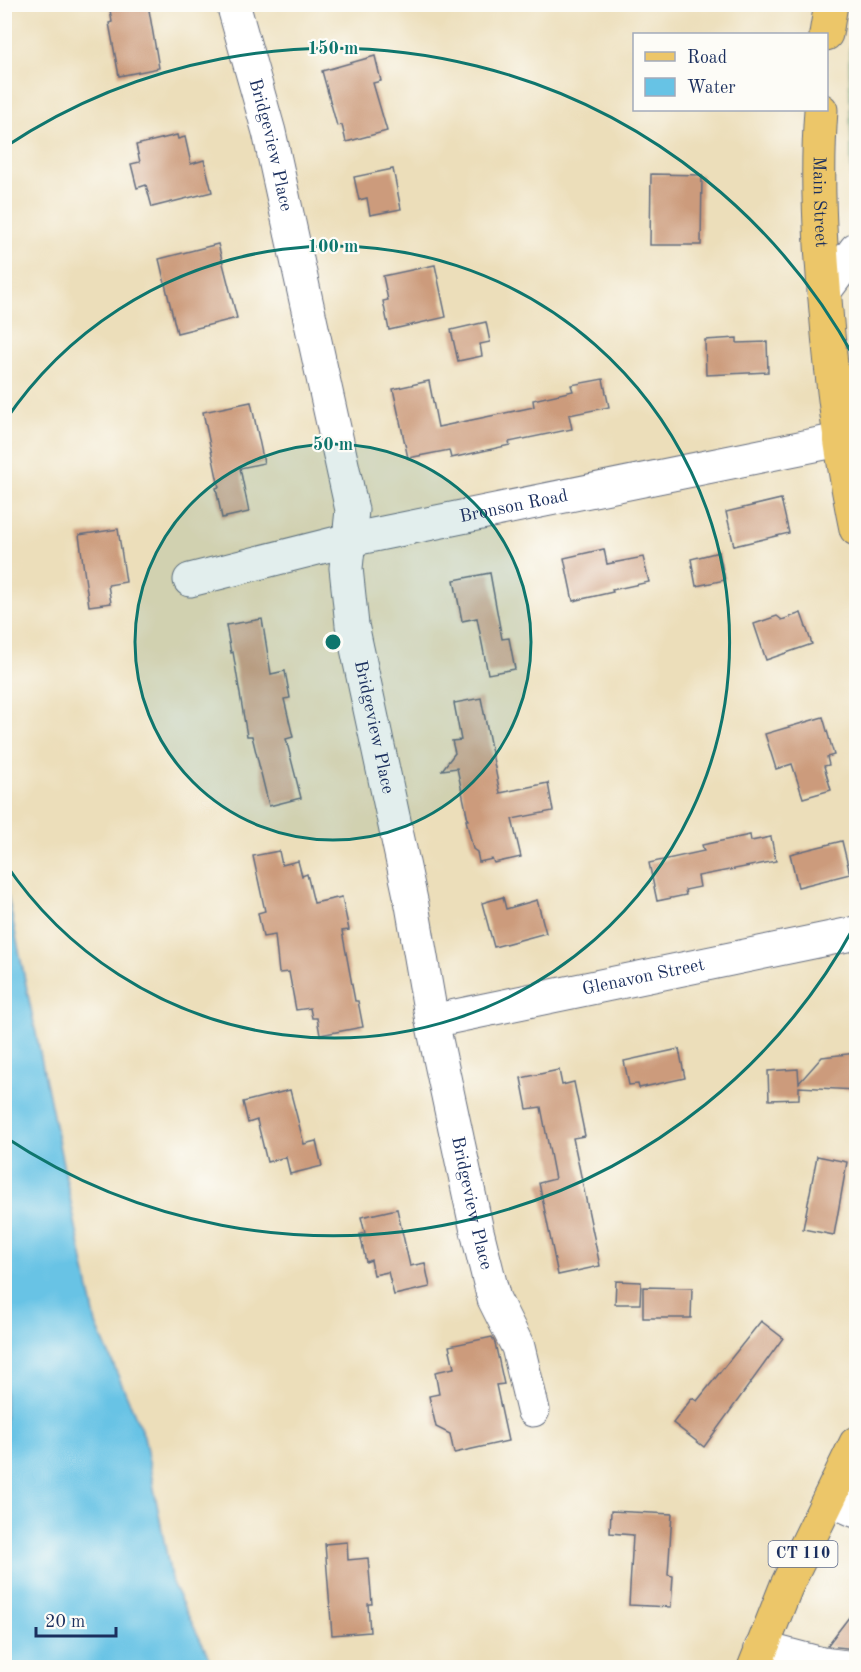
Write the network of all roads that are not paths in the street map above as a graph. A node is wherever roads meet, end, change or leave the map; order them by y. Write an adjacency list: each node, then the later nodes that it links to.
1 (233, 4): 9 (street, Bridgeview Place)
2 (831, 4): 3 (main road)
3 (826, 33)
4 (821, 111): 6 (main road, Main Street)
5 (856, 249): 6 (street, Main Street)
6 (824, 292): 7 (main road, Main Street)
7 (839, 440): 8 (main road, Main Street); 9 (street, Bronson Road)
8 (856, 529)
9 (349, 540): 10 (street, Bronson Road); 12 (street, Bridgeview Place)
10 (190, 580)
11 (856, 933): 12 (street, Glenavon Street)
12 (432, 1021): 13 (street, Bridgeview Place)
13 (532, 1410)
14 (856, 1443): 15 (main road, CT 110)
15 (847, 1498): 16 (main road, CT 110)
16 (758, 1658): 17 (street)
17 (855, 1668)

